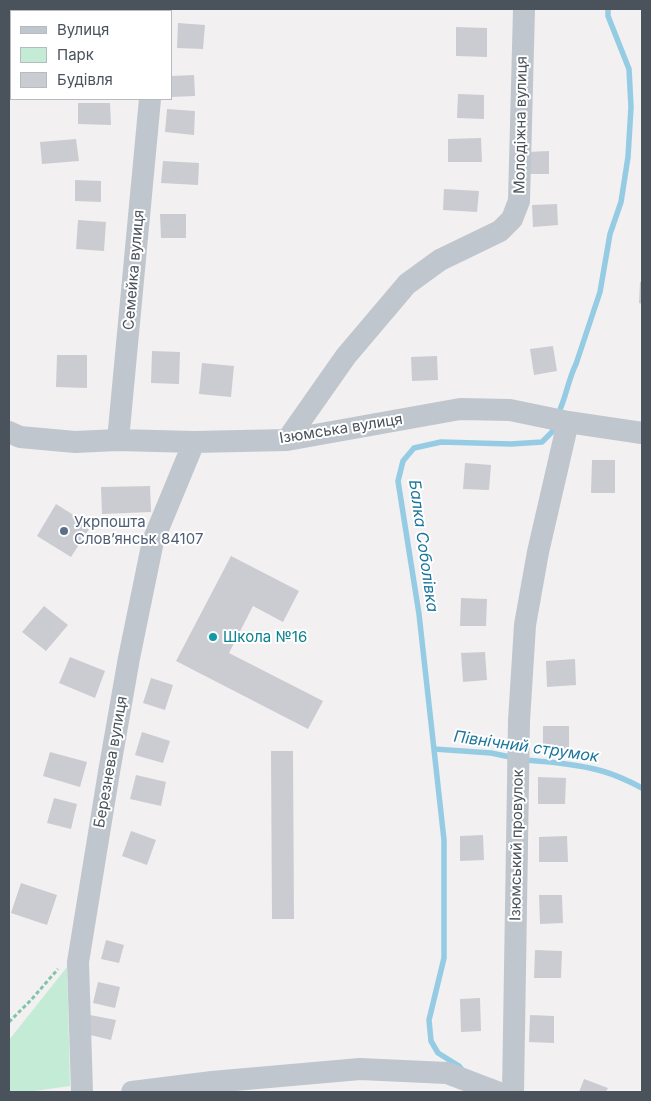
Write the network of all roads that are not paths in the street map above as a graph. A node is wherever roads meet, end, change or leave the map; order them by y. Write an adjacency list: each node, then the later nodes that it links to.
1 (524, 9): 7 (street, Молодіжна вулиця)
2 (150, 100): 6 (street, Семейка вулиця)
3 (568, 422): 5 (street, Ізюмська вулиця); 7 (street, Ізюмська вулиця); 12 (street, Ізюмський провулок)
4 (9, 432): 6 (street, Ізюмська вулиця)
5 (642, 433)
6 (118, 440): 8 (street, Ізюмська вулиця)
7 (287, 440): 8 (street, Ізюмська вулиця)
8 (194, 442): 9 (street, Березнева вулиця)
9 (82, 1092)
10 (132, 1092): 11 (street)
11 (497, 1092)
12 (513, 1092)

